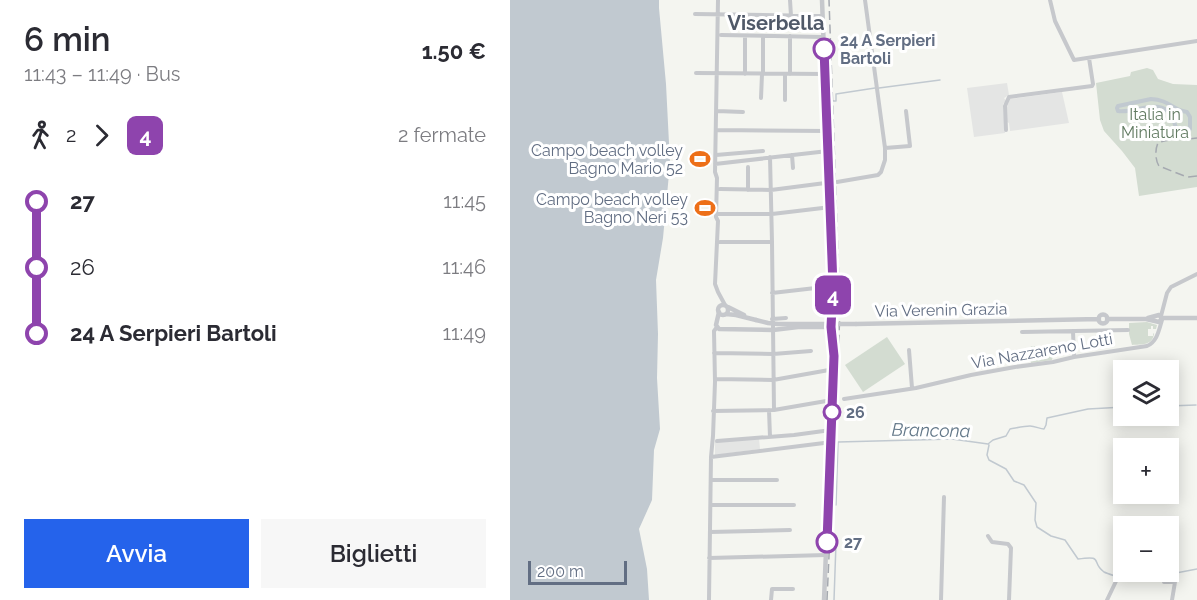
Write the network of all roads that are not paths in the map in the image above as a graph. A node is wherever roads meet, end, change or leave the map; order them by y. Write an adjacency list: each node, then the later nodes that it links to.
1 (718, 0): 7 (street)
2 (790, 0): 8 (street)
3 (822, 0): 9 (street)
4 (865, 0): 31 (street)
5 (1050, 0): 16 (street)
6 (695, 14): 7 (street)
7 (718, 15): 8 (street); 18 (street)
8 (791, 16): 9 (street)
9 (822, 16): 14 (street)
10 (721, 35): 11 (street)
11 (745, 36): 12 (street); 19 (street)
12 (763, 36): 13 (street); 20 (street)
13 (790, 36): 14 (street); 21 (street)
14 (823, 37): 22 (street)
15 (1197, 41): 16 (street)
16 (1089, 58): 29 (street)
17 (696, 73): 18 (street)
18 (717, 74): 19 (street); 25 (street)
19 (745, 74): 20 (street)
20 (762, 74): 21 (street); 23 (street)
21 (787, 74): 22 (street); 24 (street)
22 (825, 74): 30 (street)
23 (761, 98)
24 (784, 100)
25 (716, 111): 27 (street); 28 (street)
26 (906, 111): 31 (street)
27 (743, 112)
28 (717, 130): 30 (street); 34 (street)
29 (1006, 130)
30 (827, 131): 33 (street)
31 (885, 148): 40 (street)
32 (763, 151): 34 (street)
33 (828, 151): 35 (street); 40 (street)
34 (716, 155): 37 (street)
35 (792, 155): 36 (street); 39 (street)
36 (770, 157): 37 (street); 42 (street)
37 (715, 164): 45 (street)
38 (747, 167): 43 (street)
39 (793, 168)
40 (833, 182): 42 (street); 44 (street)
41 (720, 189): 43 (street)
42 (771, 189): 43 (street); 46 (street)
43 (748, 190)
44 (831, 207): 46 (street); 50 (street)
45 (716, 214): 46 (street); 52 (street)
46 (772, 214): 48 (street)
47 (720, 242): 48 (street)
48 (772, 242): 51 (street)
49 (1197, 274): 58 (street)
50 (833, 286): 51 (street); 60 (street)
51 (772, 293): 57 (street)
52 (727, 306): 53 (street); 53 (street); 54 (street, Via Verenin Grazia)
53 (723, 314): 54 (street, Via Verenin Grazia); 59 (street)
54 (749, 318): 58 (street, Via Verenin Grazia, bridge)
55 (786, 318): 57 (street)
56 (1197, 318): 58 (street, Via Verenin Grazia)
57 (772, 319): 61 (street)
58 (1161, 319): 69 (street, Via Nazzareno Lotti)
59 (717, 325): 61 (street); 67 (street)
60 (831, 327): 61 (street); 75 (street)
61 (772, 330): 68 (street)
62 (1128, 330): 63 (street)
63 (1074, 331): 64 (street); 69 (street)
64 (1022, 332)
65 (909, 350): 73 (street)
66 (811, 351): 68 (street)
67 (714, 353): 68 (street); 71 (street)
68 (773, 354): 72 (street)
69 (1074, 357): 73 (street, Via Nazzareno Lotti)
70 (829, 370): 72 (street)
71 (715, 379): 72 (street); 77 (street)
72 (773, 380): 76 (street)
73 (912, 388): 74 (street, Via Nazzareno Lotti)
74 (844, 399)
75 (832, 400): 76 (street); 78 (street)
76 (771, 410): 77 (street); 79 (street)
77 (714, 411): 82 (street)
78 (831, 430): 79 (street); 91 (street)
79 (770, 437): 80 (street)
80 (717, 441)
81 (824, 443): 82 (street)
82 (711, 457): 83 (street)
83 (711, 480): 84 (street); 86 (street)
84 (777, 480)
85 (944, 497): 99 (street)
86 (711, 505): 87 (street); 89 (street)
87 (794, 505)
88 (790, 530): 89 (street)
89 (710, 532): 92 (street)
90 (988, 536): 100 (street)
91 (826, 555): 92 (street); 98 (street)
92 (709, 558): 96 (street)
93 (1116, 582): 101 (street)
94 (1174, 582): 102 (street)
95 (793, 589): 97 (street)
96 (709, 600)
97 (771, 600)
98 (824, 600)
99 (941, 600)
100 (1009, 600)
101 (1107, 600)
102 (1172, 600)

